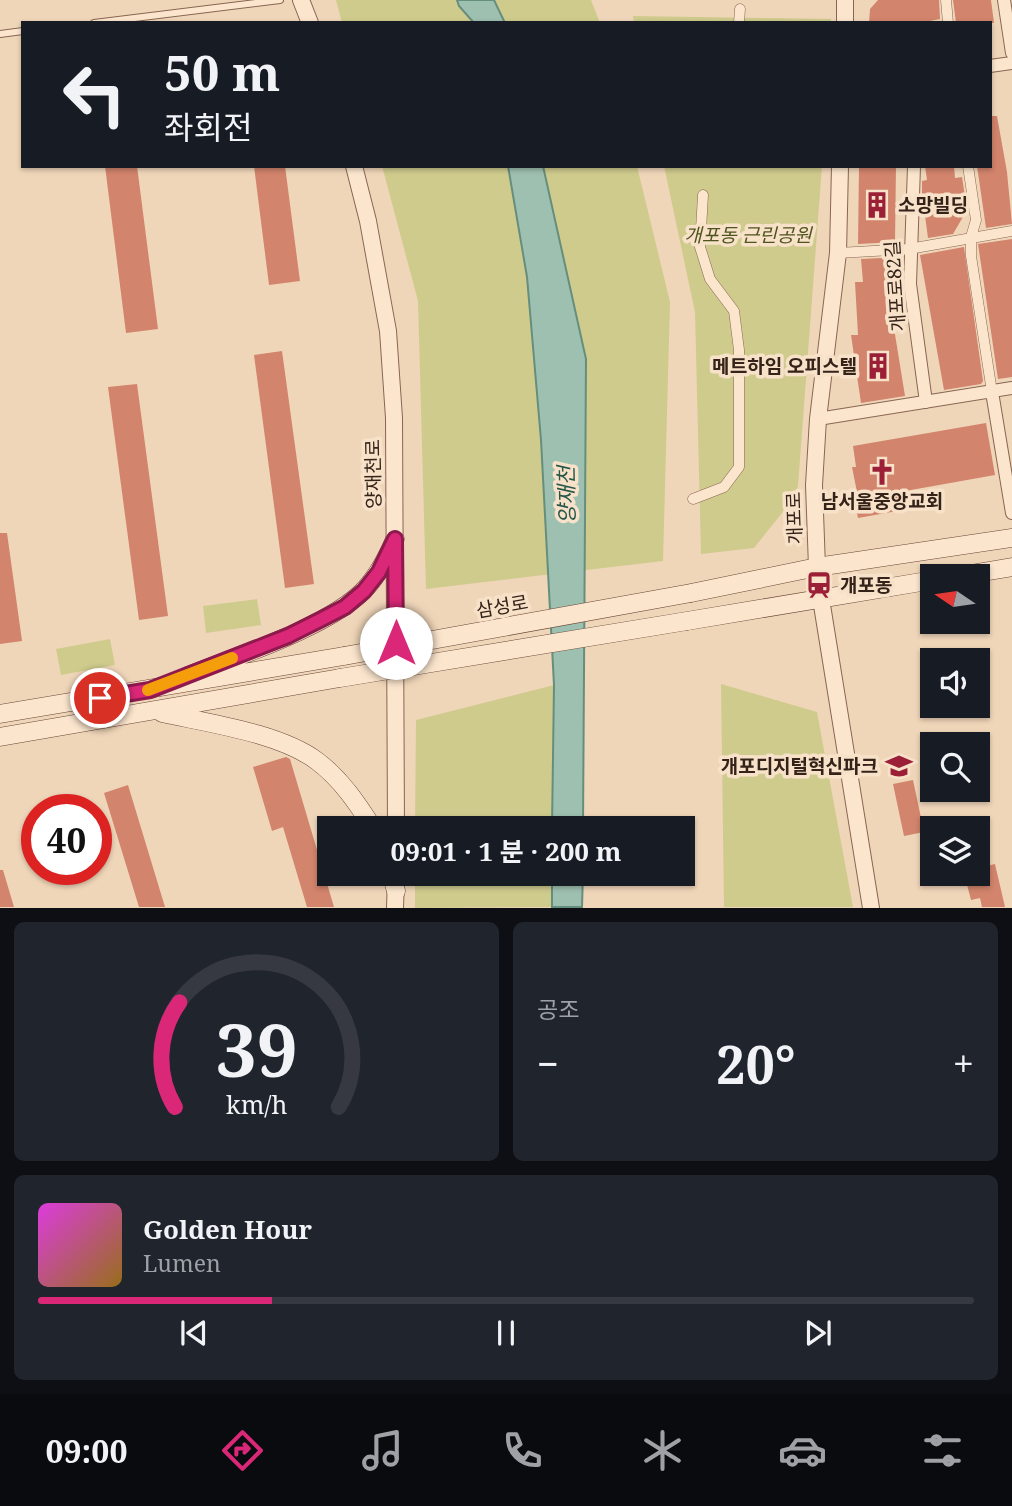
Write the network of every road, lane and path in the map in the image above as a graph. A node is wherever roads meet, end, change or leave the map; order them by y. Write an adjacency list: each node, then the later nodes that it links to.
1 (280, 0): 7 (lane)
2 (301, 0): 8 (street)
3 (845, 0): 10 (street)
4 (946, 0): 11 (street)
5 (1004, 0): 14 (street)
6 (740, 9): 9 (street)
7 (110, 21)
8 (309, 21)
9 (739, 21)
10 (845, 21)
11 (948, 21)
12 (21, 31): 13 (lane)
13 (0, 34)
14 (1012, 53)
15 (1012, 63): 16 (street)
16 (992, 66)
17 (355, 168): 33 (street, 양재천로)
18 (841, 168): 25 (street, 개포로)
19 (914, 168): 24 (street, 개포로82길)
20 (968, 168): 23 (street)
21 (703, 195): 30 (street)
22 (1012, 231): 23 (street)
23 (971, 237): 24 (street); 27 (street)
24 (909, 249): 25 (street); 28 (street, 개포로82길)
25 (838, 253): 29 (street, 개포로)
26 (1012, 388): 27 (street)
27 (992, 391): 28 (street); 31 (street)
28 (926, 402): 29 (street)
29 (818, 419): 35 (street, 개포로)
30 (693, 499)
31 (1012, 513)
32 (1012, 538): 35 (main road, 삼성로)
33 (395, 539): 39 (main road); 44 (street, 양재천로)
34 (1012, 567): 36 (main road)
35 (817, 568): 38 (street, 개포로); 39 (main road, 삼성로, bridge)
36 (990, 571)
37 (920, 582): 38 (main road)
38 (821, 599): 40 (main road, bridge); 45 (street, 개포로)
39 (150, 690): 41 (main road, 삼성로)
40 (151, 711): 42 (main road); 43 (main road)
41 (0, 715)
42 (0, 737)
43 (365, 816)
44 (396, 816)
45 (871, 908)

